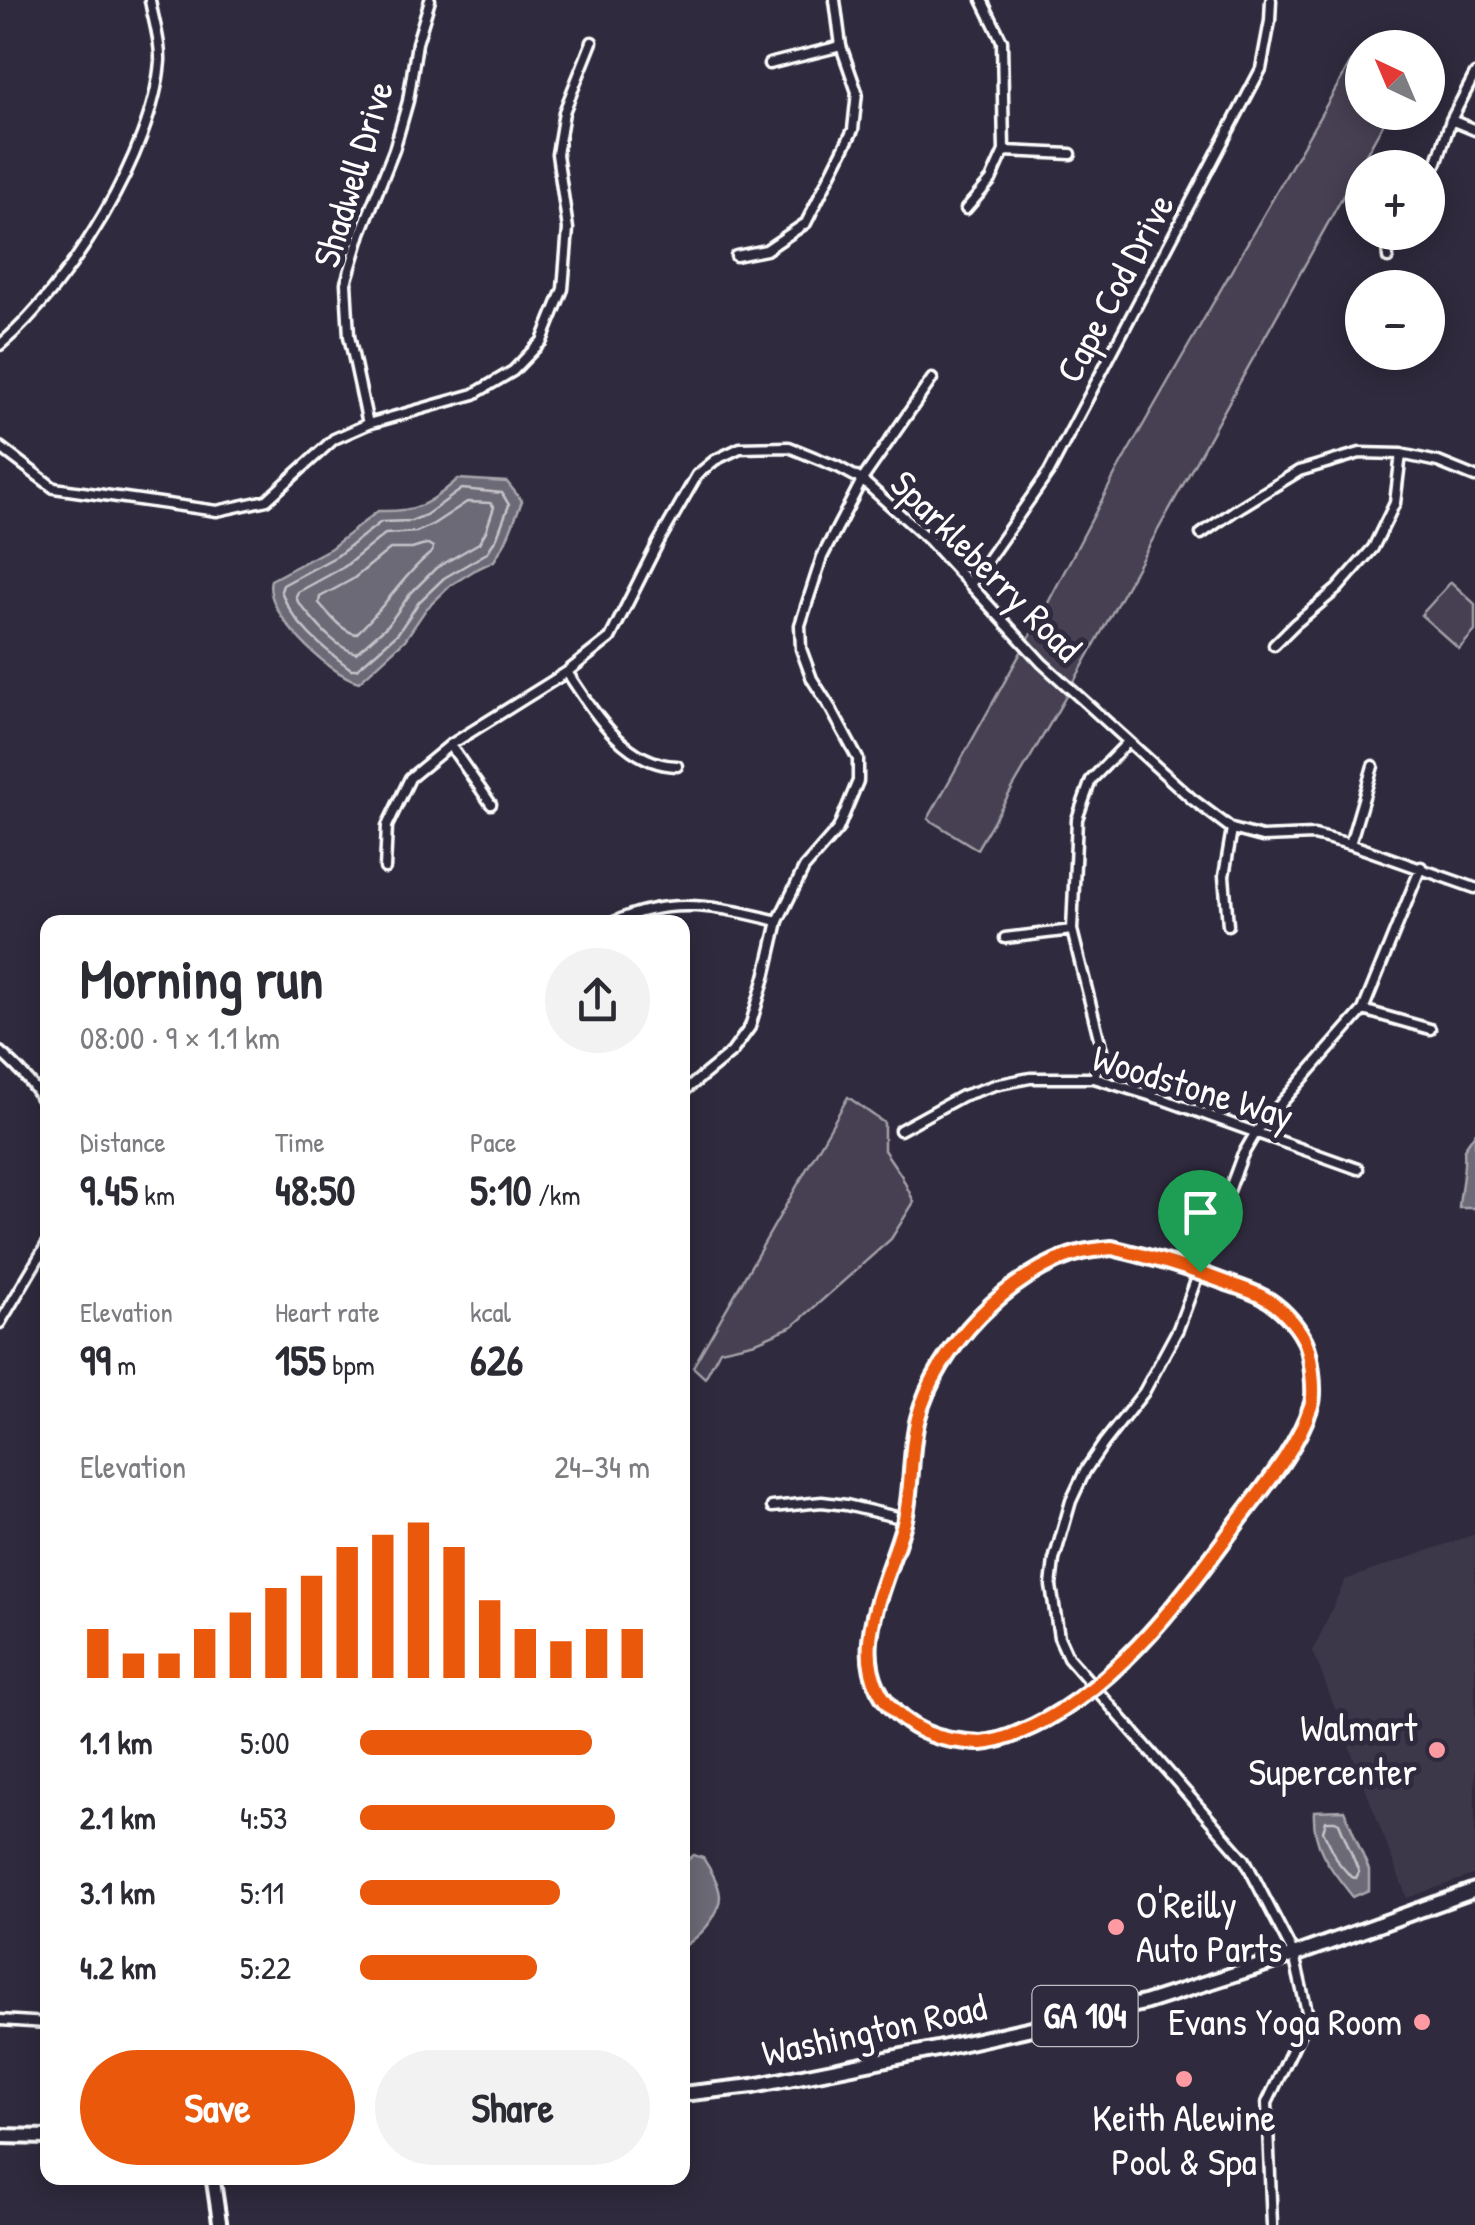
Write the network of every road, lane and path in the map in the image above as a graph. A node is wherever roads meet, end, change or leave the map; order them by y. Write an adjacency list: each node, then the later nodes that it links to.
1 (150, 0): 19 (street)
2 (430, 0): 21 (street, Shadwell Drive)
3 (835, 0): 7 (street)
4 (982, 0): 13 (street)
5 (1270, 0): 27 (street, Cape Cod Drive)
6 (592, 42): 21 (street)
7 (841, 46): 8 (street); 17 (street)
8 (769, 64)
9 (1475, 74): 10 (street)
10 (1451, 120): 11 (street); 12 (street)
11 (1475, 130)
12 (1441, 150)
13 (1004, 151): 14 (street); 15 (street)
14 (1071, 154)
15 (966, 209)
16 (1388, 250): 18 (street)
17 (736, 256)
18 (1388, 258)
19 (0, 345)
20 (932, 380): 25 (street)
21 (368, 424): 22 (street)
22 (0, 446)
23 (1401, 454): 24 (street); 26 (street); 28 (street)
24 (1475, 478)
25 (862, 480): 27 (street, Sparkleberry Road); 29 (street, Sparkleberry Road); 41 (street)
26 (1202, 534)
27 (970, 585): 30 (street, Sparkleberry Road)
28 (1274, 645)
29 (567, 672): 31 (street, Sparkleberry Road); 32 (street)
30 (1128, 742): 35 (street, Sparkleberry Road); 43 (street)
31 (450, 746): 34 (street); 38 (street, Sparkleberry Road)
32 (677, 766)
33 (1373, 766): 36 (street)
34 (491, 804)
35 (1232, 829): 36 (street, Sparkleberry Road); 42 (street)
36 (1350, 844): 37 (street, Sparkleberry Road)
37 (1421, 867): 39 (street, Sparkleberry Road); 45 (street)
38 (385, 868)
39 (1475, 888)
40 (637, 915): 41 (street)
41 (778, 921): 49 (street)
42 (1228, 925)
43 (1072, 930): 44 (street); 48 (street)
44 (1005, 938)
45 (1363, 1010): 46 (street); 52 (street)
46 (1430, 1029)
47 (0, 1052): 50 (street)
48 (1094, 1078): 51 (street, Woodstone Way); 52 (street, Woodstone Way)
49 (690, 1086)
50 (40, 1097)
51 (900, 1130)
52 (1256, 1132): 53 (street, Woodstone Way); 55 (street)
53 (1358, 1169)
54 (40, 1256): 56 (street)
55 (1200, 1272): 58 (street); 59 (street); 59 (street)
56 (0, 1323)
57 (772, 1507): 58 (street)
58 (905, 1519): 59 (street)
59 (1093, 1686): 61 (street)
60 (1475, 1890): 61 (main road, Washington Road / GA 104)
61 (1294, 1955): 64 (main road, Washington Road / GA 104); 69 (street)
62 (0, 2020): 63 (street)
63 (40, 2023)
64 (690, 2093)
65 (0, 2136): 66 (main road)
66 (40, 2137)
67 (214, 2185): 68 (street)
68 (220, 2225)
69 (1272, 2225)

